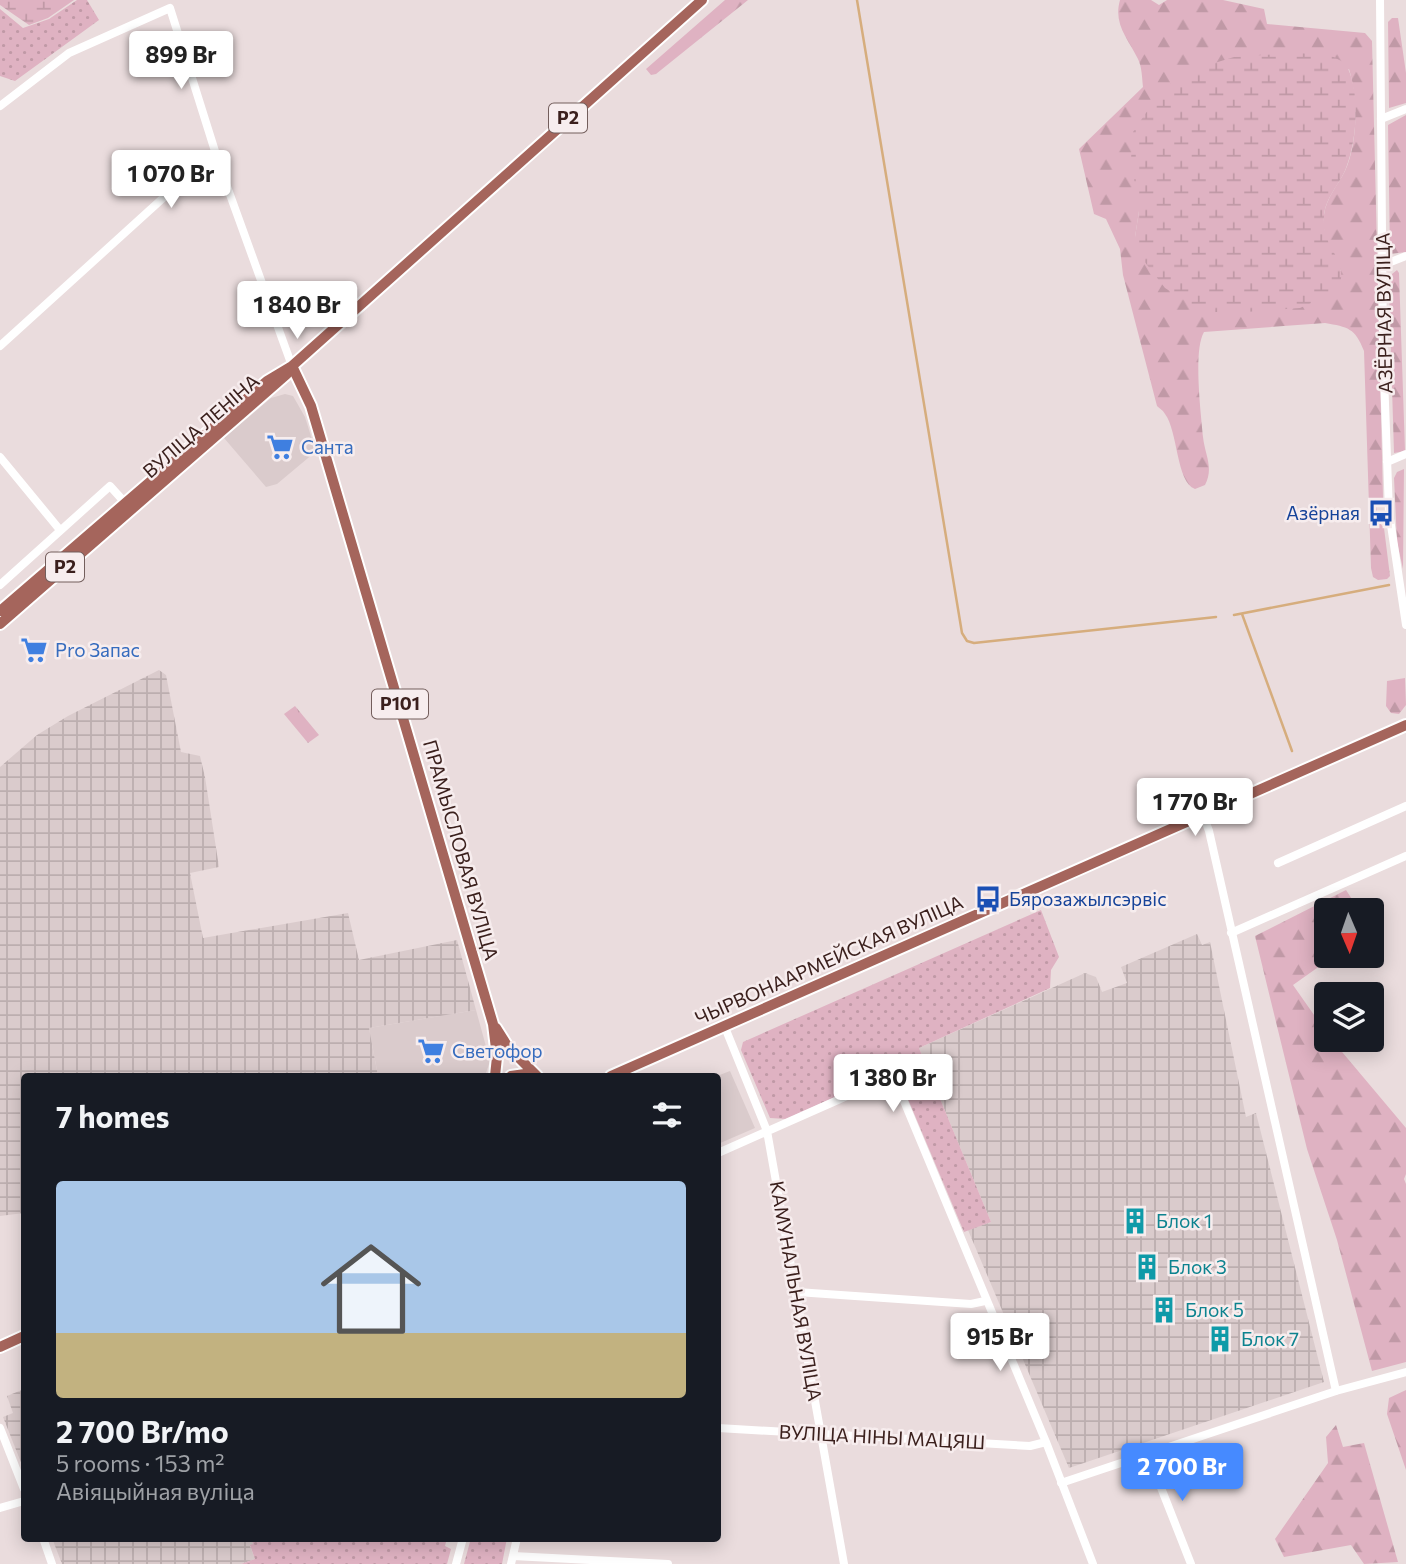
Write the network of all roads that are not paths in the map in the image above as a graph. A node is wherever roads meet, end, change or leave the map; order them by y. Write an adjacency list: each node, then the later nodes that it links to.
1 (702, 0): 10 (main road, Р2)
2 (1380, 0): 5 (street, АЗЁРНАЯ ВУЛІЦА)
3 (0, 106): 6 (street)
4 (1406, 109): 5 (street)
5 (1381, 119): 8 (street, АЗЁРНАЯ ВУЛІЦА)
6 (220, 167): 9 (street); 10 (street)
7 (1406, 256): 8 (street)
8 (1383, 265): 15 (street, АЗЁРНАЯ ВУЛІЦА)
9 (0, 346)
10 (292, 366): 11 (main road, ВУЛІЦА ЛЕНІНА / Р2); 12 (main road, ПРАМЫСЛОВАЯ ВУЛІЦА / Р101); 16 (main road, ВУЛІЦА ЛЕНІНА / Р2)
11 (273, 387): 12 (main road); 16 (main road, ВУЛІЦА ЛЕНІНА / Р2)
12 (306, 394): 28 (main road, ПРАМЫСЛОВАЯ ВУЛІЦА / Р101)
13 (1406, 454): 15 (street)
14 (0, 457): 17 (street)
15 (1387, 462): 21 (street, АЗЁРНАЯ ВУЛІЦА)
16 (128, 507): 17 (street); 19 (main road, ВУЛІЦА ЛЕНІНА / Р2); 20 (main road, ВУЛІЦА ЛЕНІНА / Р2)
17 (61, 530): 18 (street)
18 (0, 585)
19 (0, 611)
20 (0, 624)
21 (1406, 625)
22 (1406, 725): 24 (main road, ЧЫРВОНААРМЕЙСКАЯ ВУЛІЦА)
23 (1406, 806): 26 (street)
24 (1203, 816): 27 (street); 29 (main road, ЧЫРВОНААРМЕЙСКАЯ ВУЛІЦА)
25 (1406, 856): 27 (street)
26 (1278, 863)
27 (1231, 933): 40 (street)
28 (493, 1024): 30 (main road, ПРАМЫСЛОВАЯ ВУЛІЦА / Р101); 31 (main road, ПРАМЫСЛОВАЯ ВУЛІЦА / Р101)
29 (724, 1026): 32 (main road, ЧЫРВОНААРМЕЙСКАЯ ВУЛІЦА); 33 (street, КАМУНАЛЬНАЯ ВУЛІЦА)
30 (495, 1073)
31 (534, 1073)
32 (618, 1073)
33 (767, 1131): 34 (street); 35 (street, КАМУНАЛЬНАЯ ВУЛІЦА); 36 (street)
34 (721, 1152)
35 (797, 1292): 36 (street); 43 (street, КАМУНАЛЬНАЯ ВУЛІЦА)
36 (985, 1301): 44 (street)
37 (21, 1337): 38 (main road)
38 (0, 1347)
39 (1406, 1372): 40 (street)
40 (1336, 1391): 45 (street)
41 (721, 1428): 43 (street, ВУЛІЦА НІНЫ МАЦЯШ)
42 (0, 1429): 46 (street)
43 (822, 1433): 44 (street, ВУЛІЦА НІНЫ МАЦЯШ); 57 (street, КАМУНАЛЬНАЯ ВУЛІЦА)
44 (1046, 1442): 47 (street)
45 (1147, 1452): 47 (street); 59 (street)
46 (21, 1482)
47 (1061, 1483): 58 (street)
48 (21, 1502): 49 (street)
49 (0, 1508)
50 (44, 1542): 54 (street)
51 (462, 1542): 55 (street)
52 (516, 1542): 53 (street)
53 (512, 1560): 56 (street)
54 (52, 1564)
55 (456, 1564)
56 (668, 1564)
57 (844, 1564)
58 (1093, 1564)
59 (1191, 1564)

